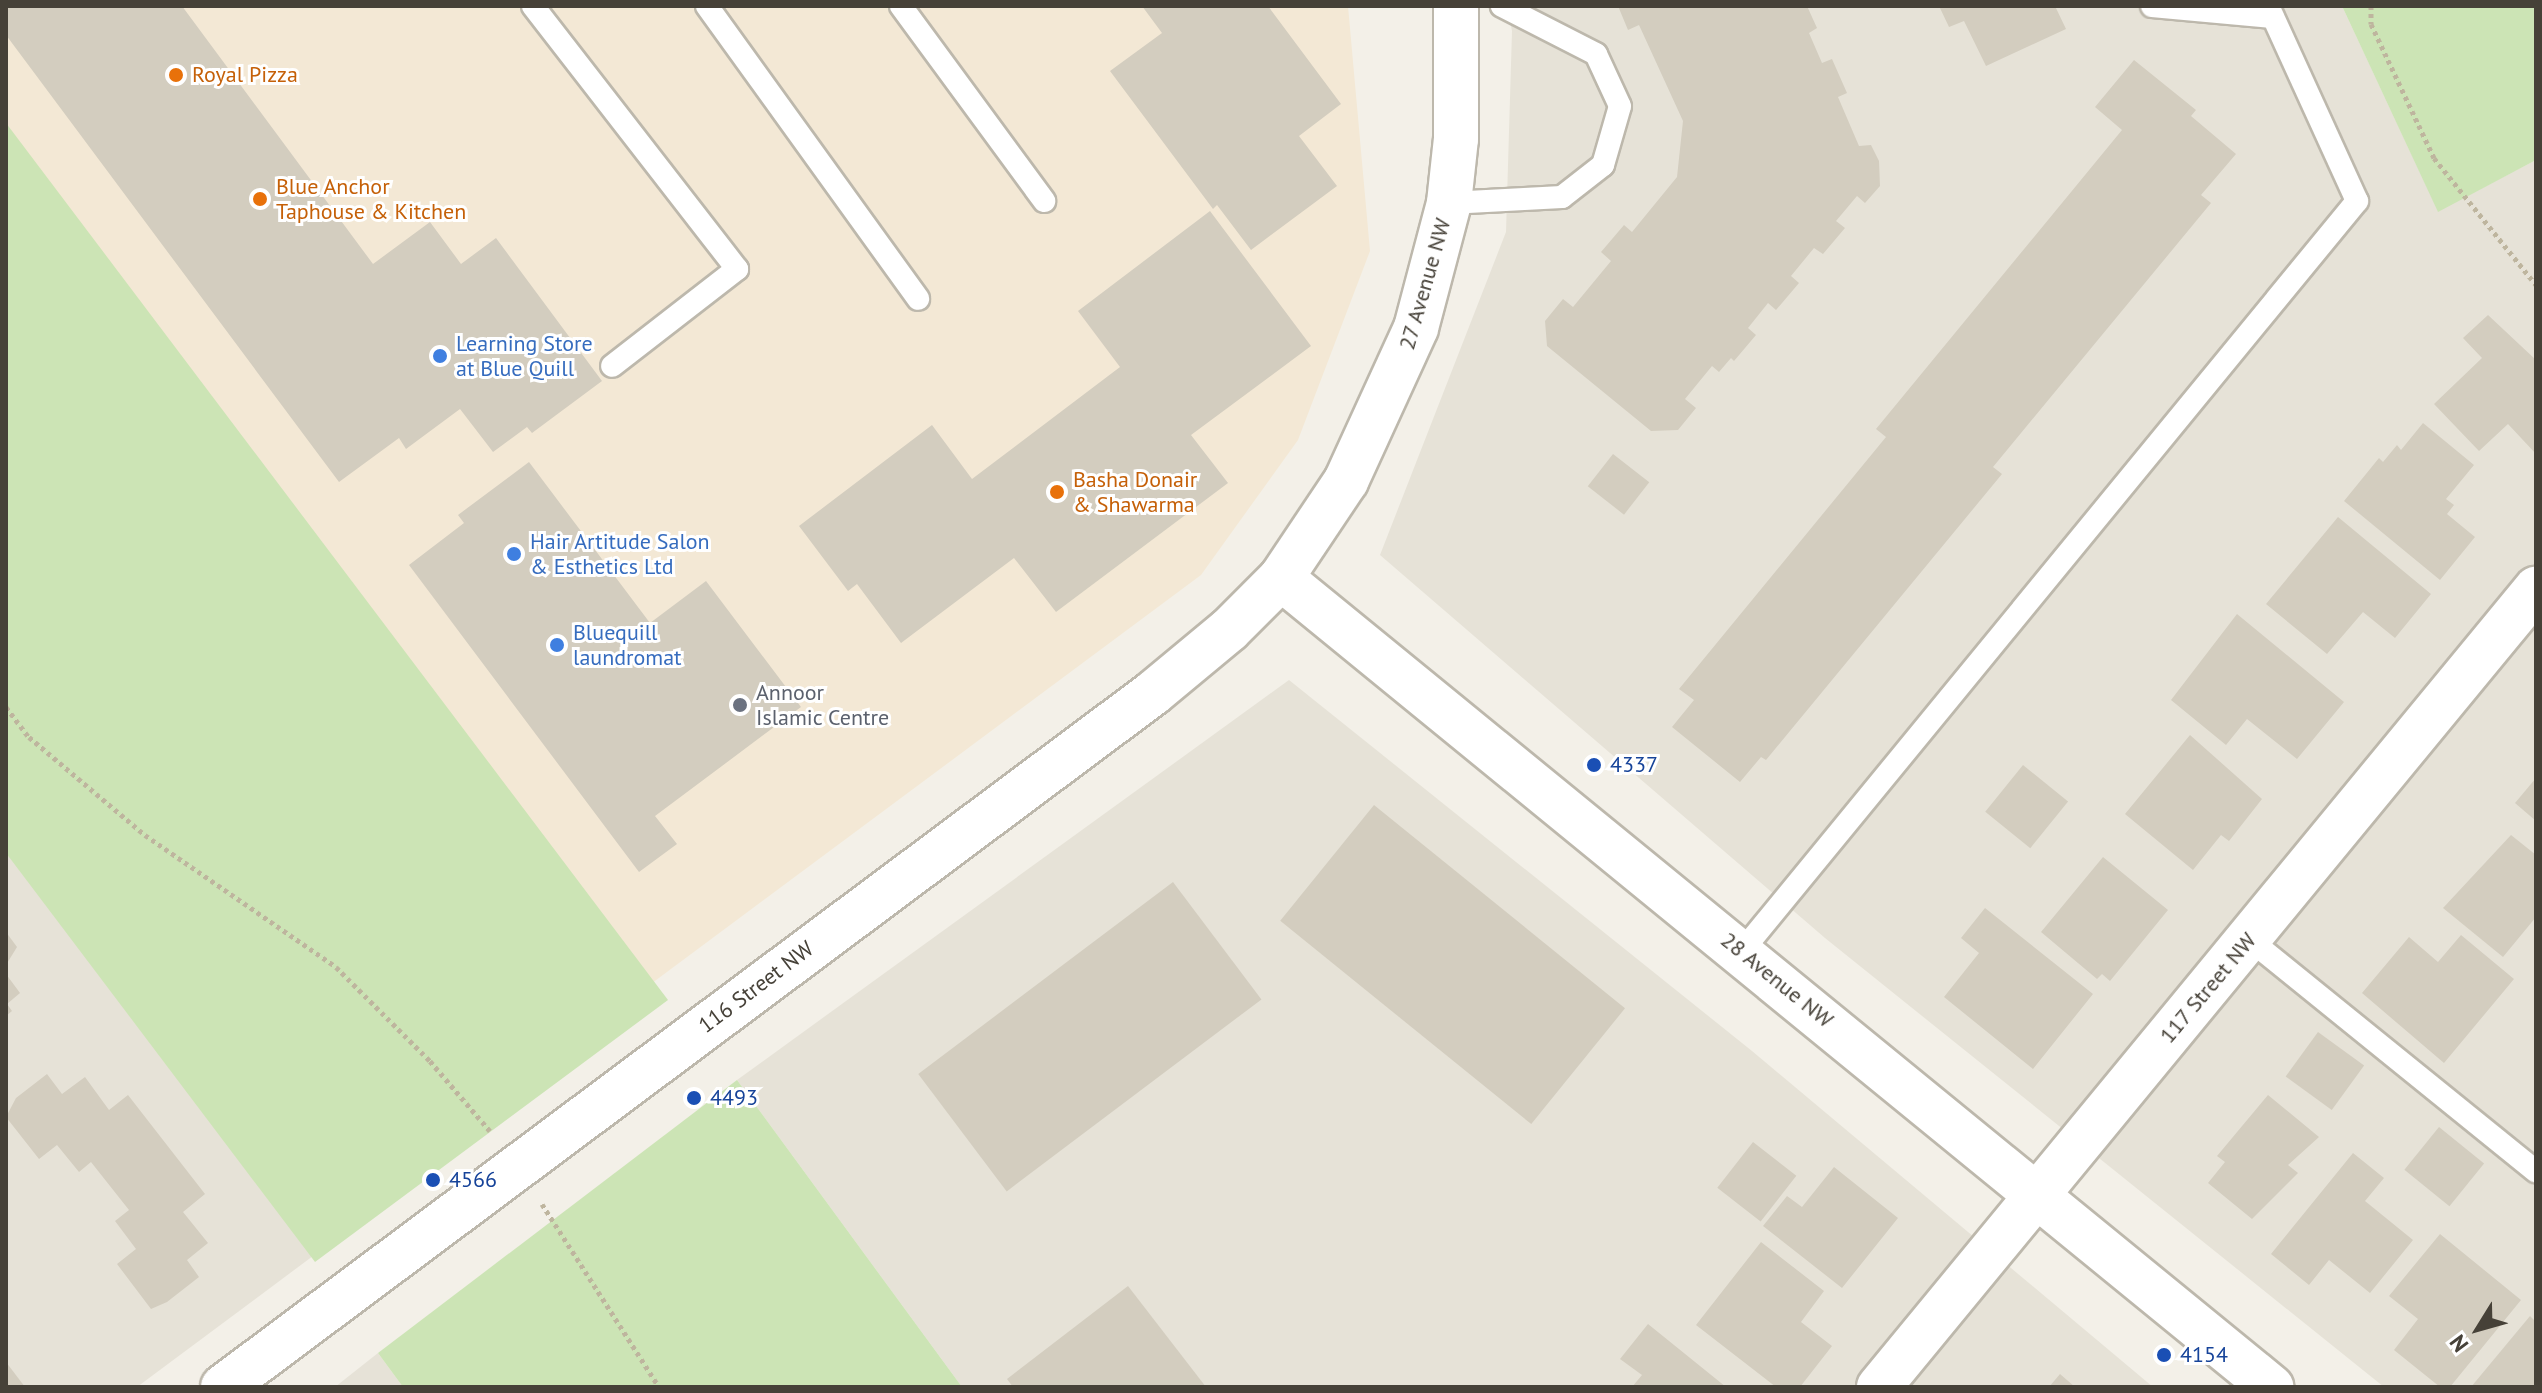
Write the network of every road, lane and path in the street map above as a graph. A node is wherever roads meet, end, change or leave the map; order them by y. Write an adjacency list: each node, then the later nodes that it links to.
1 (533, 6): 13 (lane)
2 (707, 6): 12 (lane)
3 (901, 6): 9 (lane)
4 (1456, 6): 10 (street, 27 Avenue NW)
5 (1502, 6): 10 (lane)
6 (2152, 6): 8 (lane)
7 (2371, 6): 11 (path)
8 (2271, 12): 18 (lane)
9 (1044, 201)
10 (1449, 203): 14 (street, 27 Avenue NW)
11 (2536, 285)
12 (918, 299)
13 (612, 366)
14 (1281, 578): 18 (street, 28 Avenue NW); 23 (street, 116 Street NW)
15 (2536, 589): 17 (street, 117 Street NW)
16 (6, 707): 19 (path)
17 (2249, 939): 20 (lane); 21 (street, 117 Street NW)
18 (1742, 951): 21 (street, 28 Avenue NW)
19 (488, 1129)
20 (2536, 1171)
21 (2037, 1194): 25 (street, 117 Street NW); 26 (street, 28 Avenue NW)
22 (546, 1210): 24 (path)
23 (223, 1387)
24 (659, 1387)
25 (1879, 1387)
26 (2271, 1387)

